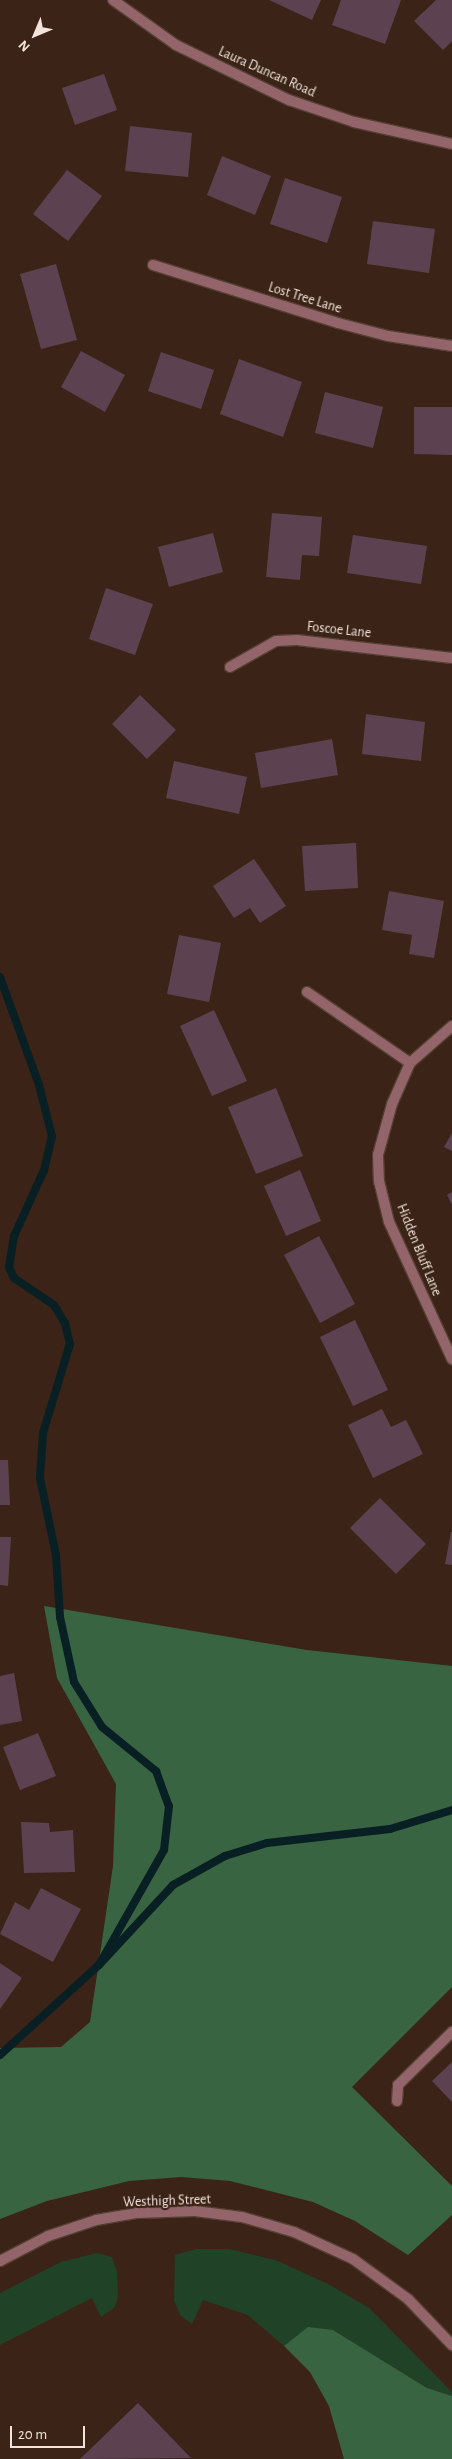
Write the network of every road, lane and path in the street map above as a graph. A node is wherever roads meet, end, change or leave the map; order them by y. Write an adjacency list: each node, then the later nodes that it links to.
1 (113, 0): 2 (street, Laura Duncan Road)
2 (452, 144)
3 (153, 265): 4 (street, Lost Tree Lane)
4 (452, 346)
5 (452, 658): 6 (street, Foscoe Lane)
6 (230, 666)
7 (307, 992): 9 (street)
8 (452, 1026): 9 (street, Hidden Bluff Lane)
9 (410, 1063): 10 (street, Hidden Bluff Lane)
10 (452, 1358)
11 (452, 2032): 12 (street)
12 (397, 2101)
13 (0, 2261): 14 (street, Westhigh Street)
14 (452, 2345)

